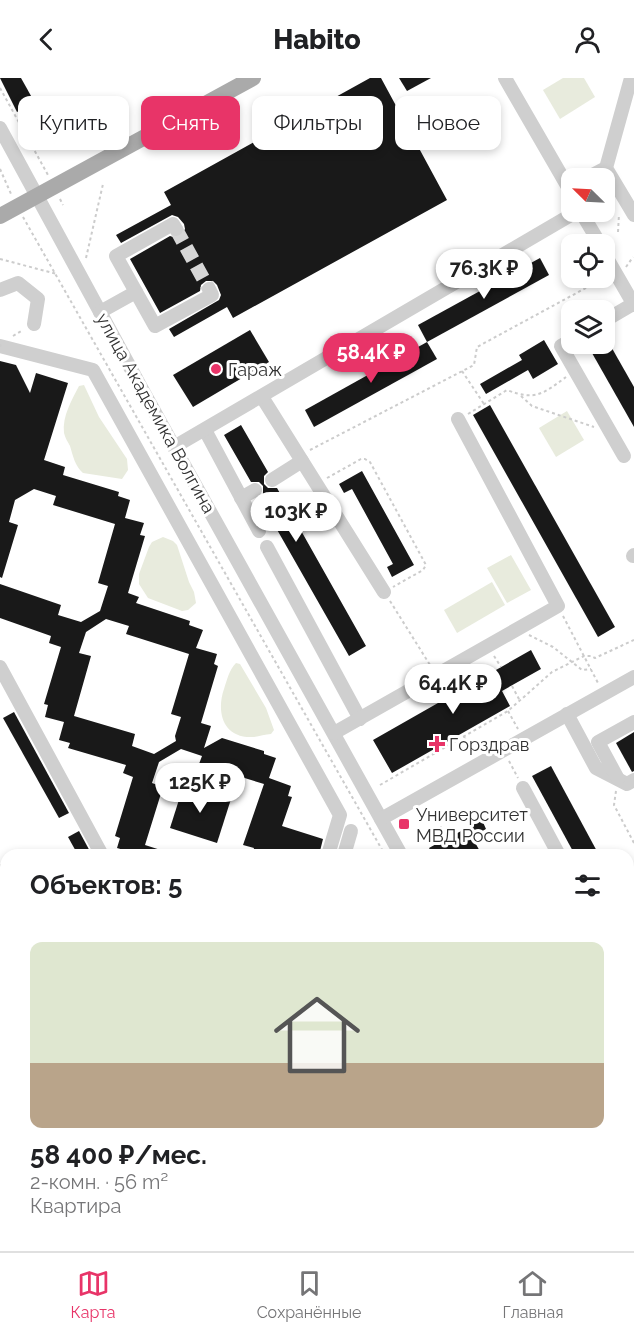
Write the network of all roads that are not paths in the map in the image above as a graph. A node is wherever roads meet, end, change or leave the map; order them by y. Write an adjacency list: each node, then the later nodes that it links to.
1 (253, 78): 8 (main road)
2 (505, 78): 6 (street)
3 (631, 78): 5 (street)
4 (0, 128): 8 (street, улица Академика Волгина)
5 (606, 168)
6 (561, 174)
7 (615, 183): 9 (street)
8 (37, 196): 10 (main road); 18 (street, улица Академика Волгина)
9 (634, 215)
10 (0, 216)
11 (561, 221): 23 (street)
12 (176, 229): 16 (street)
13 (615, 272): 17 (street)
14 (209, 289): 16 (street)
15 (0, 290): 20 (street)
16 (136, 292): 18 (street)
17 (634, 304): 19 (street)
18 (100, 312): 26 (street, улица Академика Волгина)
19 (615, 315)
20 (34, 324)
21 (0, 345): 47 (street)
22 (566, 354): 27 (street)
23 (262, 397): 25 (street); 28 (street)
24 (458, 419): 38 (street)
25 (205, 430): 26 (street); 31 (street)
26 (174, 447): 40 (street, улица Академика Волгина)
27 (624, 456)
28 (301, 458): 29 (street); 34 (street)
29 (272, 480)
30 (255, 490): 31 (street)
31 (242, 498): 32 (street)
32 (259, 531)
33 (267, 547): 38 (street)
34 (384, 592)
35 (0, 667): 46 (street)
36 (634, 677): 37 (street)
37 (567, 714): 41 (street); 44 (street)
38 (360, 718): 40 (street)
39 (634, 722): 41 (street)
40 (334, 734): 44 (street, улица Академика Волгина)
41 (618, 779): 42 (street)
42 (634, 780)
43 (523, 788): 50 (street)
44 (381, 819): 49 (street, улица Академика Волгина)
45 (351, 831): 48 (street)
46 (99, 849)
47 (330, 849)
48 (346, 849)
49 (398, 849)
50 (556, 849)

